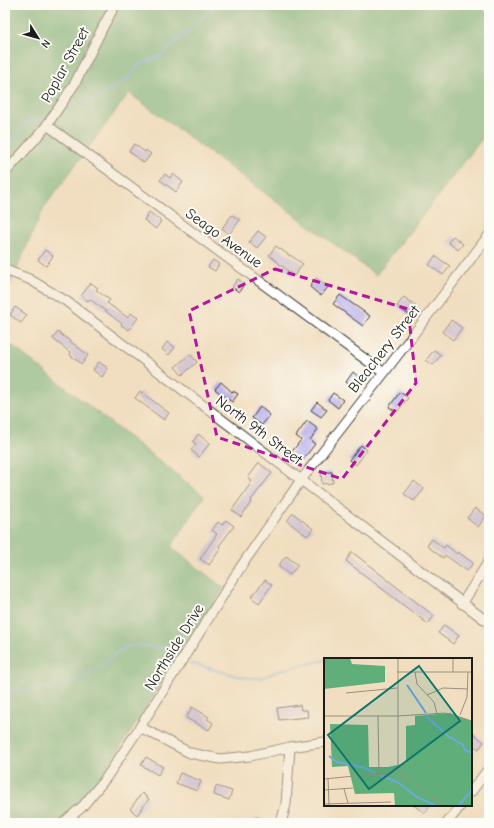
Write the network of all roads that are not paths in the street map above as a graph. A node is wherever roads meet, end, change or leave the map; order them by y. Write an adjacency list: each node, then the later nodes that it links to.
1 (115, 5): 2 (street, Poplar Street)
2 (47, 125): 3 (street, Poplar Street); 6 (street, Seago Avenue)
3 (5, 173)
4 (489, 236): 6 (street, Bleachery Street)
5 (5, 270): 7 (street, North 9th Street)
6 (384, 373): 7 (street, Bleachery Street)
7 (301, 480): 9 (street, North 9th Street); 11 (street, Northside Drive)
8 (489, 561): 9 (street)
9 (462, 604): 10 (street, North 9th Street)
10 (489, 623)
11 (140, 727): 13 (street); 18 (street, Northside Drive)
12 (324, 742): 13 (street)
13 (290, 747): 19 (street)
14 (489, 768): 15 (street)
15 (475, 779): 16 (street)
16 (472, 789)
17 (460, 806): 20 (street)
18 (63, 823)
19 (281, 823)
20 (447, 823)

